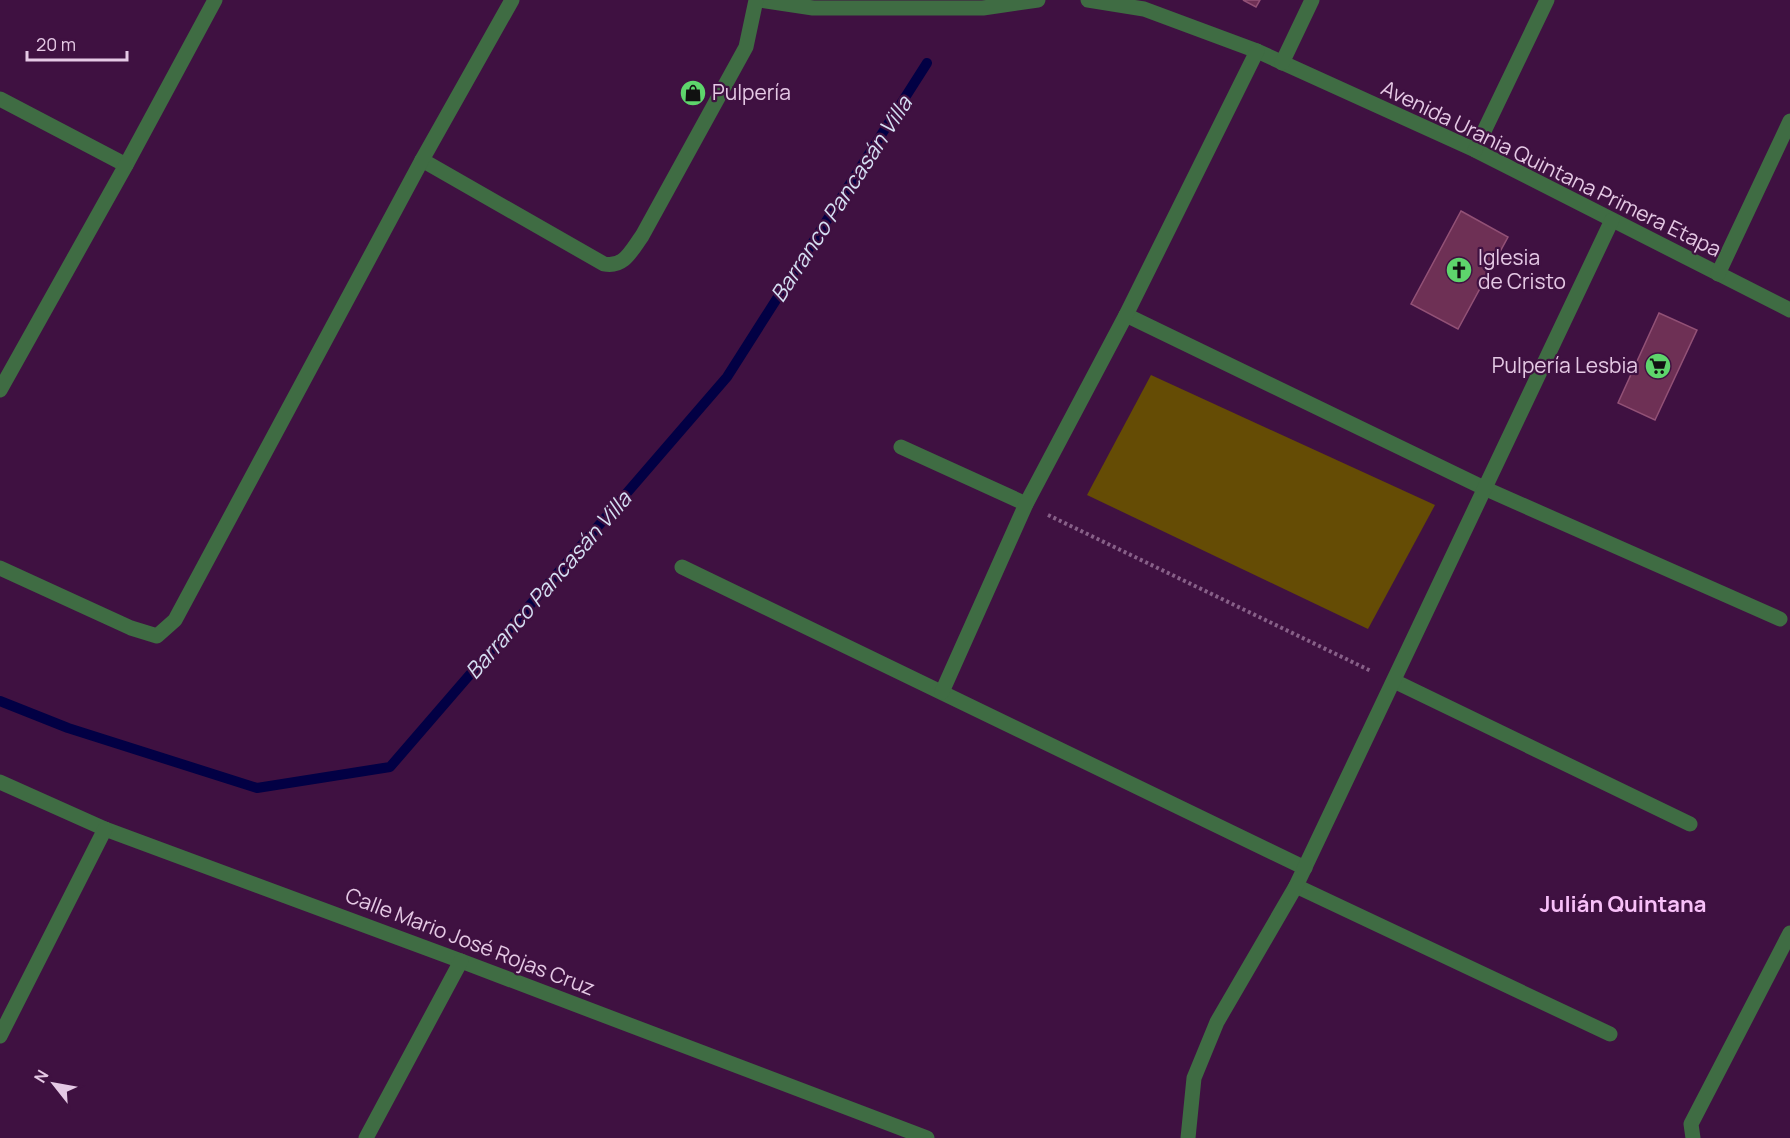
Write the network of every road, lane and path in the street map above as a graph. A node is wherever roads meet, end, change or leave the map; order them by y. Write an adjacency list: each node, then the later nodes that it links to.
1 (216, 0): 14 (street)
2 (512, 0): 13 (street)
3 (758, 0): 4 (street); 13 (street)
4 (1038, 0)
5 (1088, 0): 8 (street, Avenida Urania Quintana Primera Etapa)
6 (1312, 0): 9 (street)
7 (1548, 0): 12 (street)
8 (1257, 51): 9 (street, Avenida Urania Quintana Primera Etapa); 18 (street)
9 (1282, 63): 12 (street, Avenida Urania Quintana Primera Etapa)
10 (0, 99): 14 (street)
11 (1790, 121): 16 (street)
12 (1475, 150): 15 (street, Avenida Urania Quintana Primera Etapa)
13 (422, 160): 24 (street)
14 (126, 165): 19 (street)
15 (1612, 220): 16 (street, Avenida Urania Quintana Primera Etapa); 21 (street)
16 (1718, 274): 17 (street, Avenida Urania Quintana Primera Etapa)
17 (1790, 310)
18 (1126, 315): 21 (street); 22 (street)
19 (0, 390)
20 (901, 447): 22 (street)
21 (1484, 488): 25 (street); 26 (street)
22 (1026, 504): 26 (path); 27 (street)
23 (682, 567): 27 (street)
24 (0, 568)
25 (1780, 619)
26 (1394, 681): 29 (street); 31 (street)
27 (942, 692): 31 (street)
28 (0, 782): 30 (street, Calle Mario José Rojas Cruz)
29 (1690, 824)
30 (105, 829): 34 (street, Calle Mario José Rojas Cruz); 36 (street)
31 (1305, 868): 32 (street)
32 (1296, 886): 35 (street); 39 (street)
33 (1790, 933): 40 (street)
34 (461, 961): 37 (street); 38 (street, Calle Mario José Rojas Cruz)
35 (1610, 1034)
36 (0, 1036)
37 (366, 1138)
38 (927, 1138)
39 (1188, 1138)
40 (1693, 1138)

